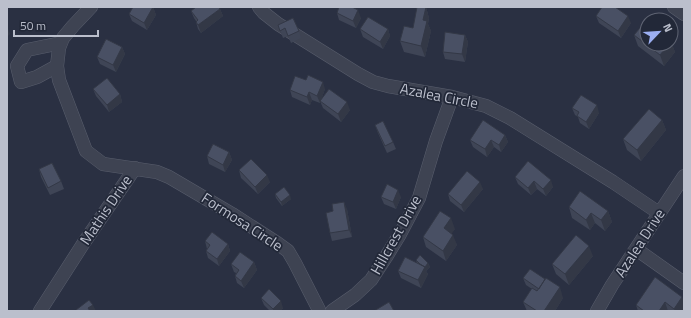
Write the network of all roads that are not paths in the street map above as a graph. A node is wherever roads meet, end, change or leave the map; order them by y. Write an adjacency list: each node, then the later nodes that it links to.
1 (92, 7): 5 (street, Mathis Drive)
2 (259, 7): 7 (street, Azalea Circle)
3 (674, 7): 4 (street)
4 (684, 14)
5 (61, 43): 6 (street, Mathis Drive); 6 (street)
6 (57, 66): 8 (street, Mathis Drive)
7 (452, 96): 10 (street, Azalea Circle); 15 (street, Hillcrest Drive)
8 (135, 168): 13 (street, Mathis Drive); 14 (street, Formosa Circle)
9 (684, 176): 10 (street, Azalea Drive)
10 (659, 213): 11 (street, Azalea Drive)
11 (636, 249): 12 (street); 16 (street, Azalea Drive)
12 (684, 283)
13 (40, 311)
14 (319, 311)
15 (332, 311)
16 (597, 311)

